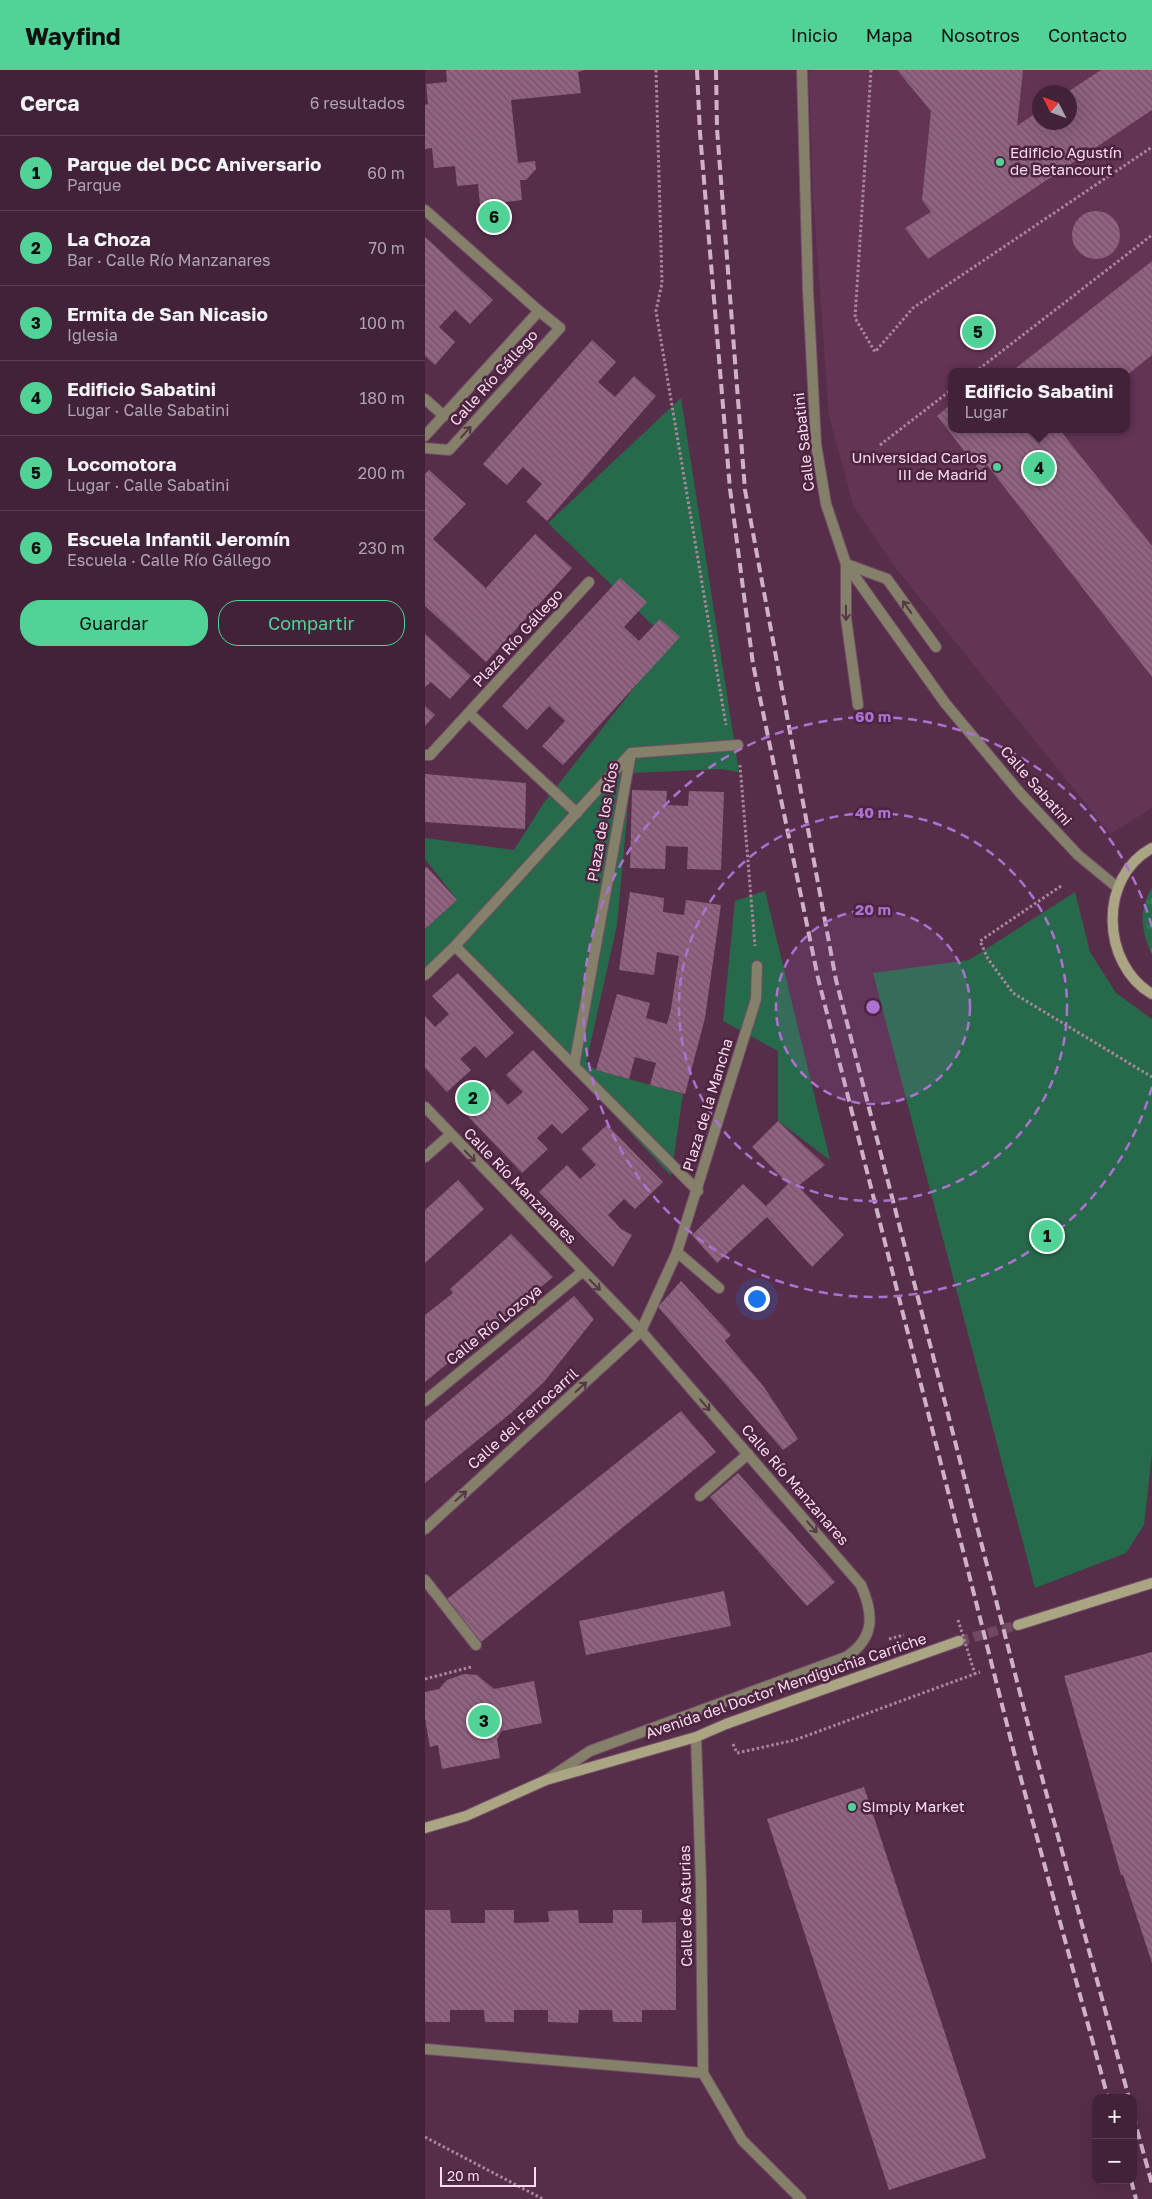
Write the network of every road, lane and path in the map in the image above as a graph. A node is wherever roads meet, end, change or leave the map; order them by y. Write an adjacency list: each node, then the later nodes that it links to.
1 (656, 70): 20 (path)
2 (802, 70): 15 (street, Calle Sabatini)
3 (871, 70): 4 (path)
4 (1152, 148)
5 (425, 210): 7 (street, Calle Río Gállego)
6 (1152, 235): 8 (path)
7 (539, 311): 11 (street, Calle Río Gállego); 14 (street, Calle Río Gállego, one-way to 7)
8 (980, 368)
9 (948, 392): 13 (path)
10 (425, 399): 11 (street, Calle Río Gállego)
11 (444, 416): 12 (street, Calle Río Gállego)
12 (425, 436)
13 (880, 445)
14 (425, 448)
15 (846, 564): 17 (street, one-way to 15); 18 (street, one-way to 18); 27 (street, Calle Sabatini)
16 (589, 582): 19 (street, Plaza Río Gállego)
17 (936, 647)
18 (858, 705)
19 (470, 714): 23 (street, Plaza Río Gállego); 24 (street)
20 (724, 722)
21 (738, 745): 22 (street); 29 (path)
22 (631, 753): 24 (street, Plaza de los Ríos); 32 (street, Plaza de los Ríos)
23 (425, 755)
24 (577, 812): 28 (street, Plaza de los Ríos)
25 (1152, 848): 27 (main road)
26 (1061, 886): 33 (path)
27 (1118, 888): 31 (main road)
28 (455, 946): 30 (street, Plaza de los Ríos); 32 (street)
29 (757, 966): 37 (street, Plaza de la Mancha)
30 (425, 975)
31 (1152, 994)
32 (574, 1066): 37 (street)
33 (1152, 1077)
34 (425, 1107): 35 (street, Calle Río Manzanares)
35 (450, 1135): 36 (street); 39 (street, Calle Río Manzanares, one-way to 39)
36 (425, 1157)
37 (697, 1191): 38 (street, Plaza de la Mancha)
38 (677, 1252): 40 (street); 41 (street, Plaza de la Mancha)
39 (582, 1272): 41 (street, Calle Río Manzanares, one-way to 41); 42 (street, Calle Río Lozoya)
40 (719, 1288)
41 (641, 1331): 43 (street, Calle Río Manzanares, one-way to 43); 45 (street, Calle del Ferrocarril, one-way to 41)
42 (425, 1401)
43 (748, 1454): 44 (street); 58 (street, Calle Río Manzanares, one-way to 58)
44 (700, 1496)
45 (425, 1529)
46 (425, 1580): 51 (street)
47 (1152, 1583): 49 (main road)
48 (958, 1620): 54 (path, bridge)
49 (1018, 1625)
50 (959, 1641): 56 (main road, Avenida del Doctor Mendiguchia Carriche)
51 (476, 1645)
52 (475, 1666): 55 (path)
53 (980, 1672): 54 (path)
54 (975, 1674): 56 (path)
55 (425, 1679)
56 (726, 1724): 57 (main road, Avenida del Doctor Mendiguchia Carriche)
57 (696, 1737): 58 (main road, Avenida del Doctor Mendiguchia Carriche); 61 (street, Calle de Asturias)
58 (546, 1780): 59 (main road, Avenida del Doctor Mendiguchia Carriche)
59 (425, 1828)
60 (425, 2049): 61 (street)
61 (703, 2073): 64 (street)
62 (425, 2138): 63 (path)
63 (543, 2199)
64 (801, 2199)

